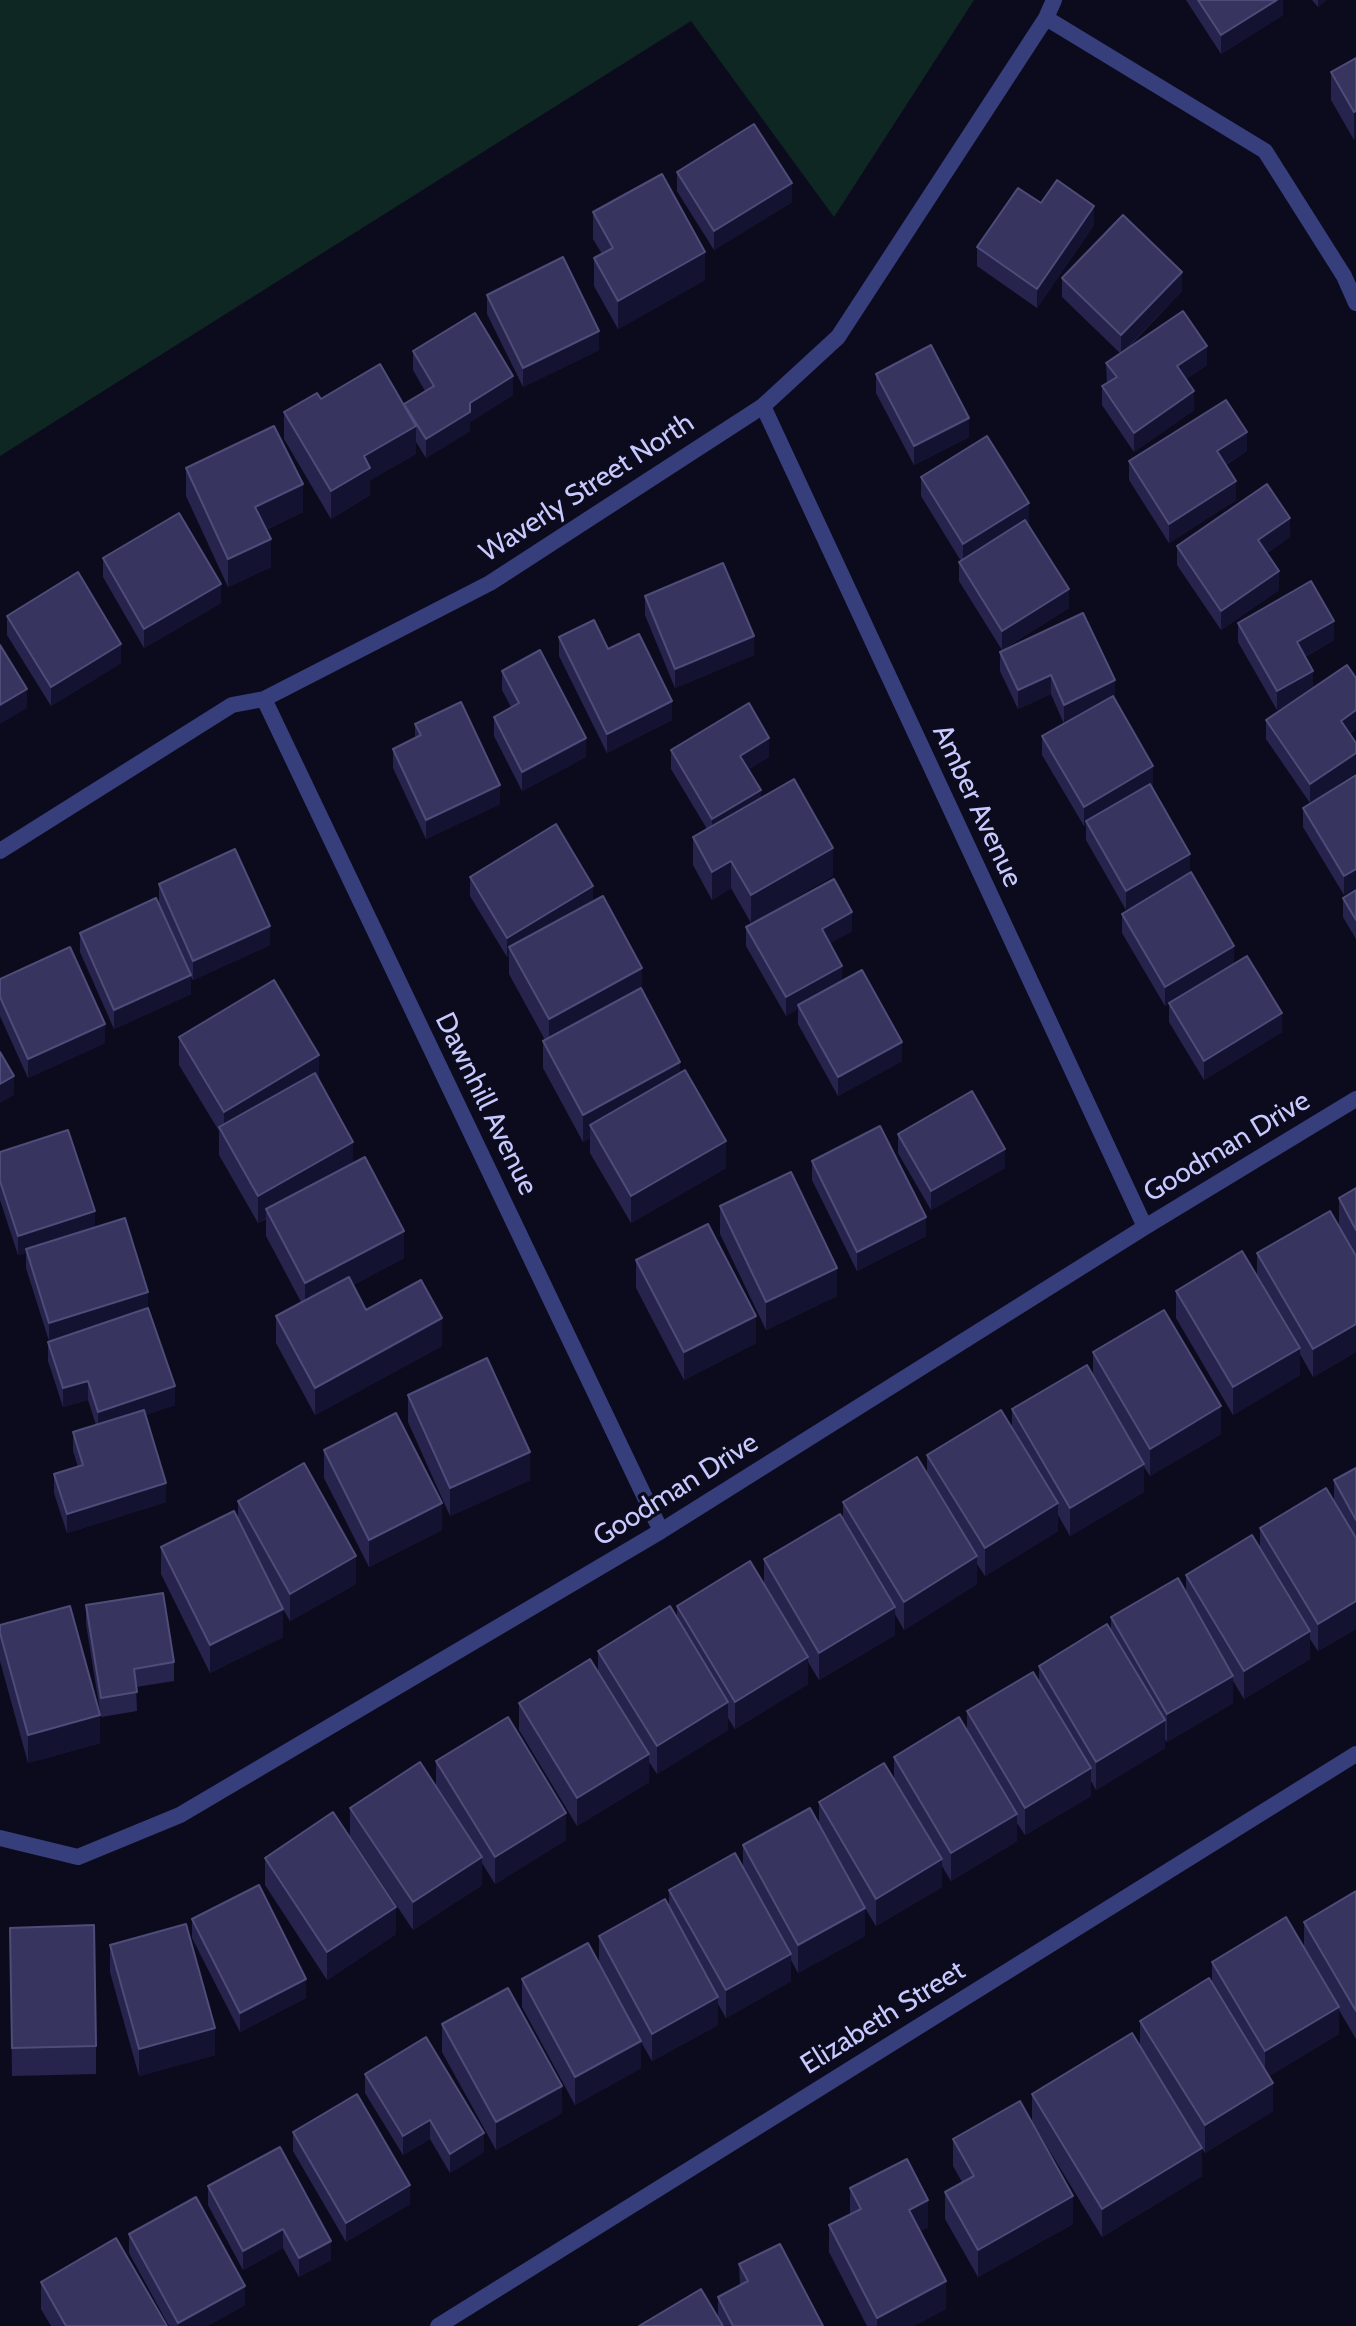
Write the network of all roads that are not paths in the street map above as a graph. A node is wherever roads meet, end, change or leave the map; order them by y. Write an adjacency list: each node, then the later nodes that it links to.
1 (1054, 0): 2 (street, Waverly Street North)
2 (1046, 18): 3 (street); 4 (street, Waverly Street North)
3 (1356, 303)
4 (763, 406): 5 (street, Waverly Street North); 8 (street, Amber Avenue)
5 (264, 699): 6 (street, Waverly Street North); 9 (street, Dawnhill Avenue)
6 (0, 851)
7 (1356, 1099): 8 (street, Goodman Drive)
8 (1145, 1227): 9 (street, Goodman Drive)
9 (661, 1531): 11 (street, Goodman Drive)
10 (1356, 1754): 12 (street, Elizabeth Street)
11 (0, 1838)
12 (438, 2326)

